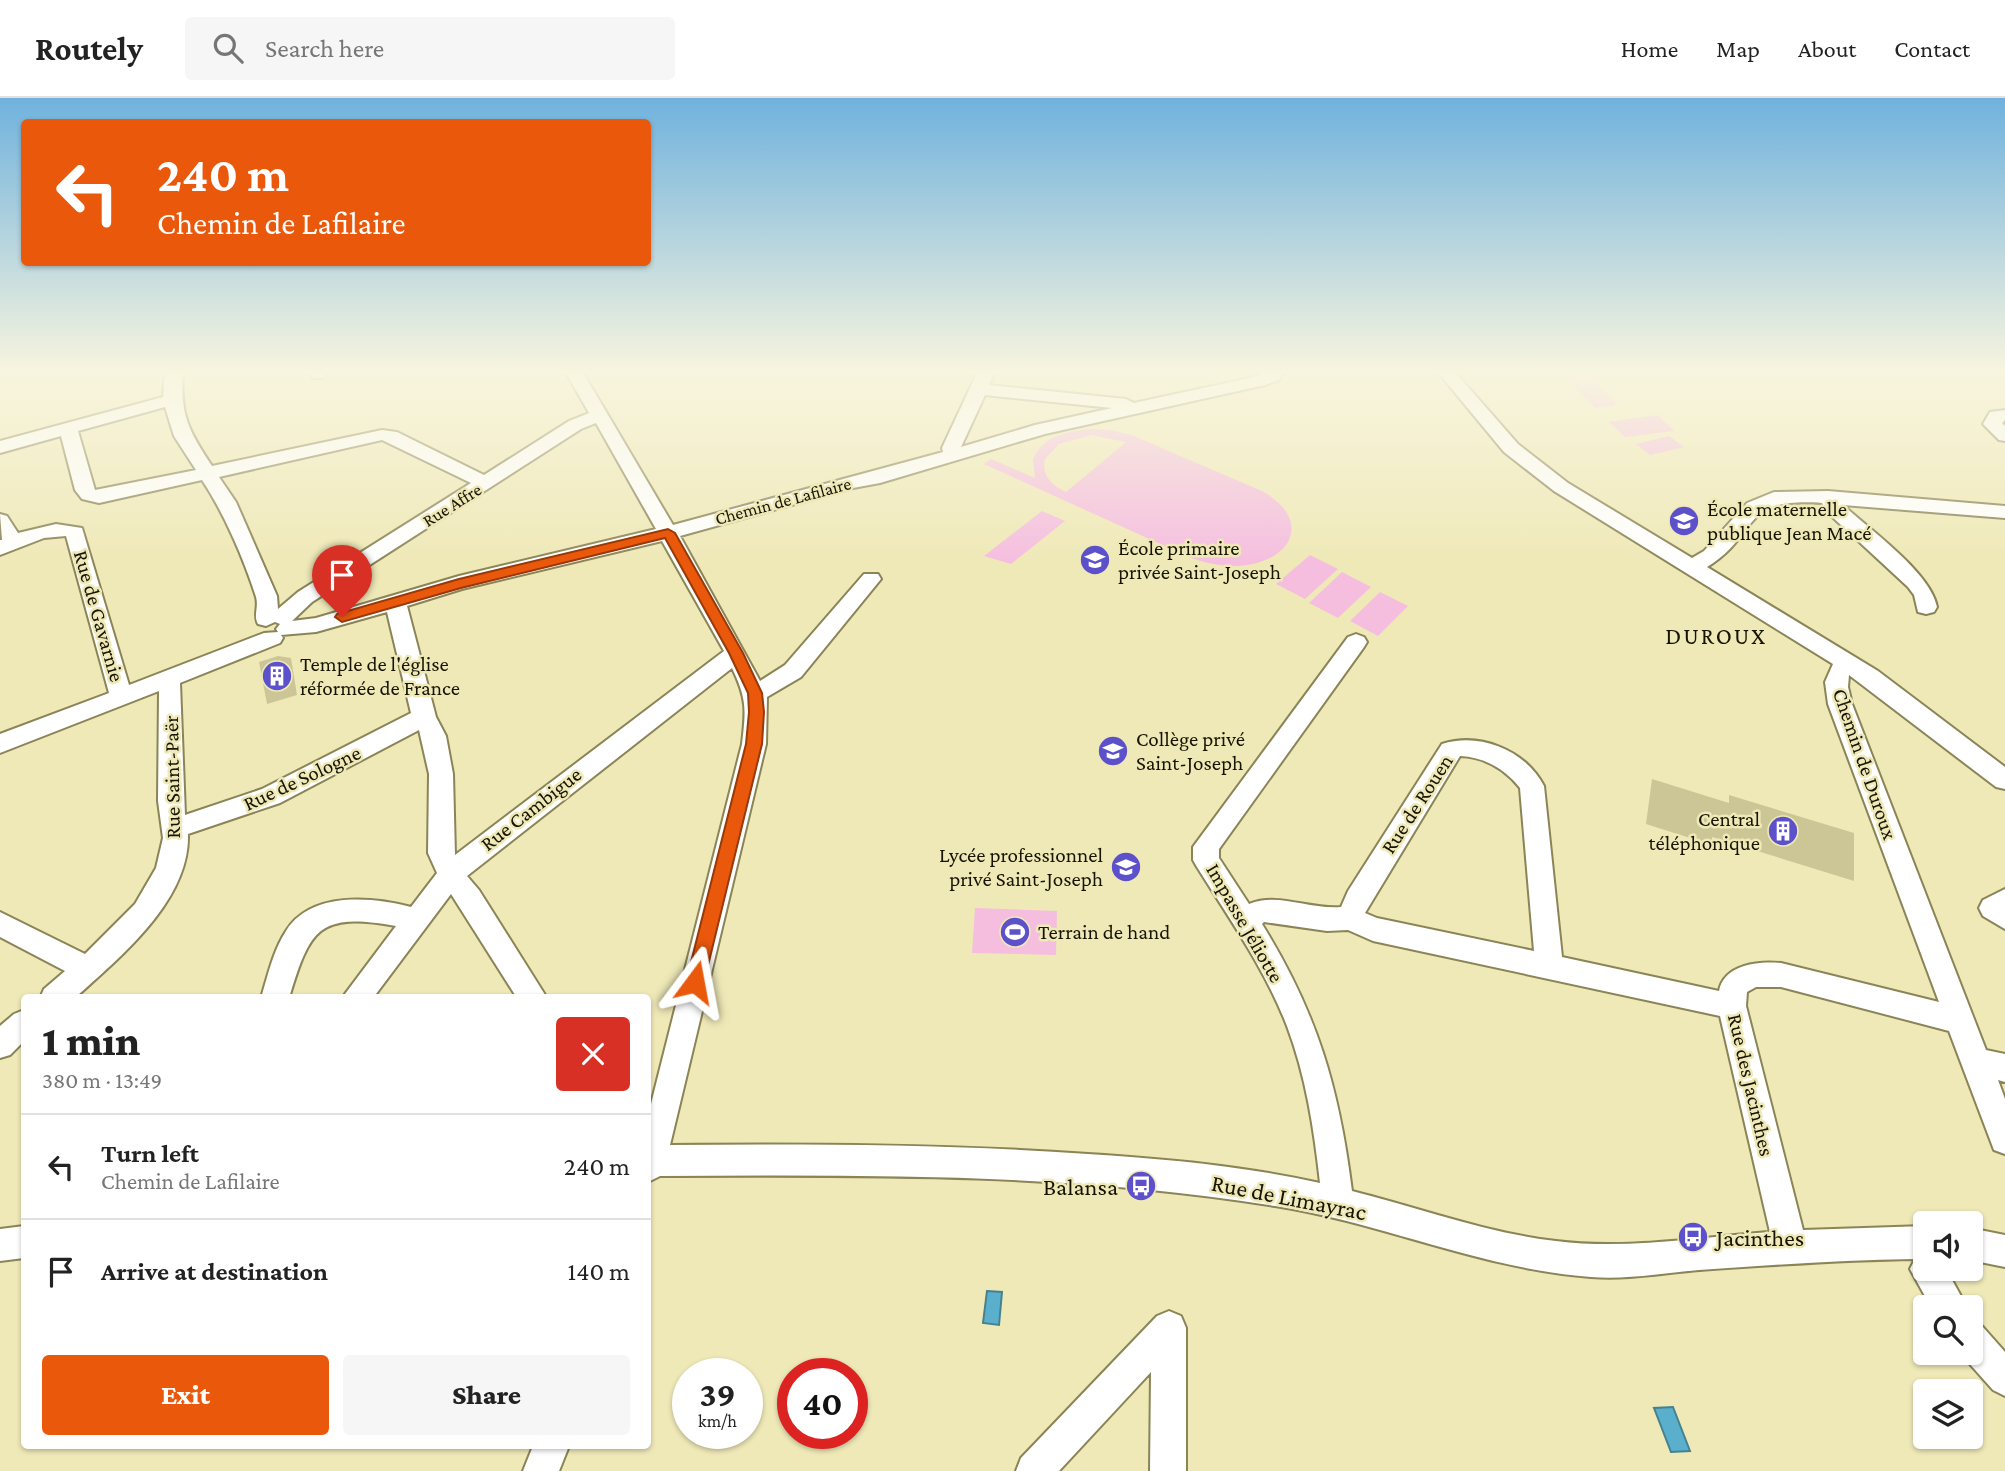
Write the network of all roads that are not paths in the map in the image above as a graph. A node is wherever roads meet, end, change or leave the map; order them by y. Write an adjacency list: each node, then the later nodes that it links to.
1 (41, 435): 11 (street)
2 (70, 435): 13 (street)
3 (183, 435): 13 (street)
4 (382, 435): 13 (street)
5 (383, 435): 14 (street)
6 (560, 435): 14 (street, Rue Affre)
7 (612, 435): 18 (street)
8 (957, 435): 12 (street)
9 (1020, 435): 12 (street, Chemin de Lafilaire)
10 (1500, 435): 20 (street, Chemin de Duroux)
11 (0, 447)
12 (953, 454): 18 (street, Chemin de Lafilaire)
13 (205, 474): 24 (street)
14 (486, 483): 24 (street, Rue Affre)
15 (1828, 497): 16 (street); 20 (street); 23 (street)
16 (2005, 512)
17 (0, 520): 19 (street)
18 (668, 533): 22 (street, Chemin de Lafilaire); 26 (street)
19 (7, 545): 30 (street, Rue de Gavarnie)
20 (1691, 568): 27 (street, Chemin de Duroux)
21 (871, 579): 29 (street)
22 (395, 601): 24 (street, Chemin de Lafilaire); 31 (street)
23 (1926, 607)
24 (272, 623): 28 (street, Chemin de Lafilaire)
25 (1356, 642): 40 (street, Impasse Jéliotte)
26 (736, 653): 29 (street); 35 (street, Rue Cambigue)
27 (1847, 663): 33 (street); 49 (street, Chemin de Duroux)
28 (168, 678): 30 (street, Chemin de Lafilaire); 34 (street, Rue Saint-Paër)
29 (755, 693): 55 (street)
30 (121, 696): 32 (street, Chemin de Lafilaire)
31 (424, 717): 34 (street, Rue de Sologne); 35 (street)
32 (0, 744)
33 (2005, 780)
34 (175, 828): 43 (street, Rue Saint-Paër)
35 (451, 875): 39 (street, Rue Cambigue); 47 (street)
36 (2005, 900): 38 (street)
37 (1350, 918): 40 (street); 42 (street); 42 (street, Rue de Rouen)
38 (2005, 918)
39 (415, 919): 45 (street); 46 (street, Rue Cambigue)
40 (1245, 920): 57 (street, Impasse Jéliotte)
41 (0, 924): 43 (street)
42 (1549, 968): 48 (street)
43 (87, 969): 44 (street, Rue Saint-Paër)
44 (59, 994)
45 (276, 994)
46 (359, 994)
47 (530, 994)
48 (1732, 1006): 49 (street, Rue des Jacinthes); 61 (street, Rue des Jacinthes)
49 (1959, 1020): 52 (street, Chemin de Duroux)
50 (21, 1026): 51 (street)
51 (0, 1045)
52 (1975, 1062): 53 (street); 54 (street, Chemin de Duroux)
53 (2005, 1068)
54 (2005, 1139)
55 (651, 1152)
56 (651, 1162): 57 (street, Rue de Limayrac)
57 (1338, 1203): 61 (street, Rue de Limayrac)
58 (21, 1242): 59 (street)
59 (0, 1245)
60 (1983, 1247): 62 (street)
61 (1794, 1248): 63 (street, Rue de Limayrac)
62 (2005, 1251)
63 (1913, 1254)
64 (1983, 1353): 65 (street)
65 (2005, 1378)
66 (550, 1449): 67 (street)
67 (541, 1471)
68 (1034, 1471): 69 (street)
69 (1168, 1471)

